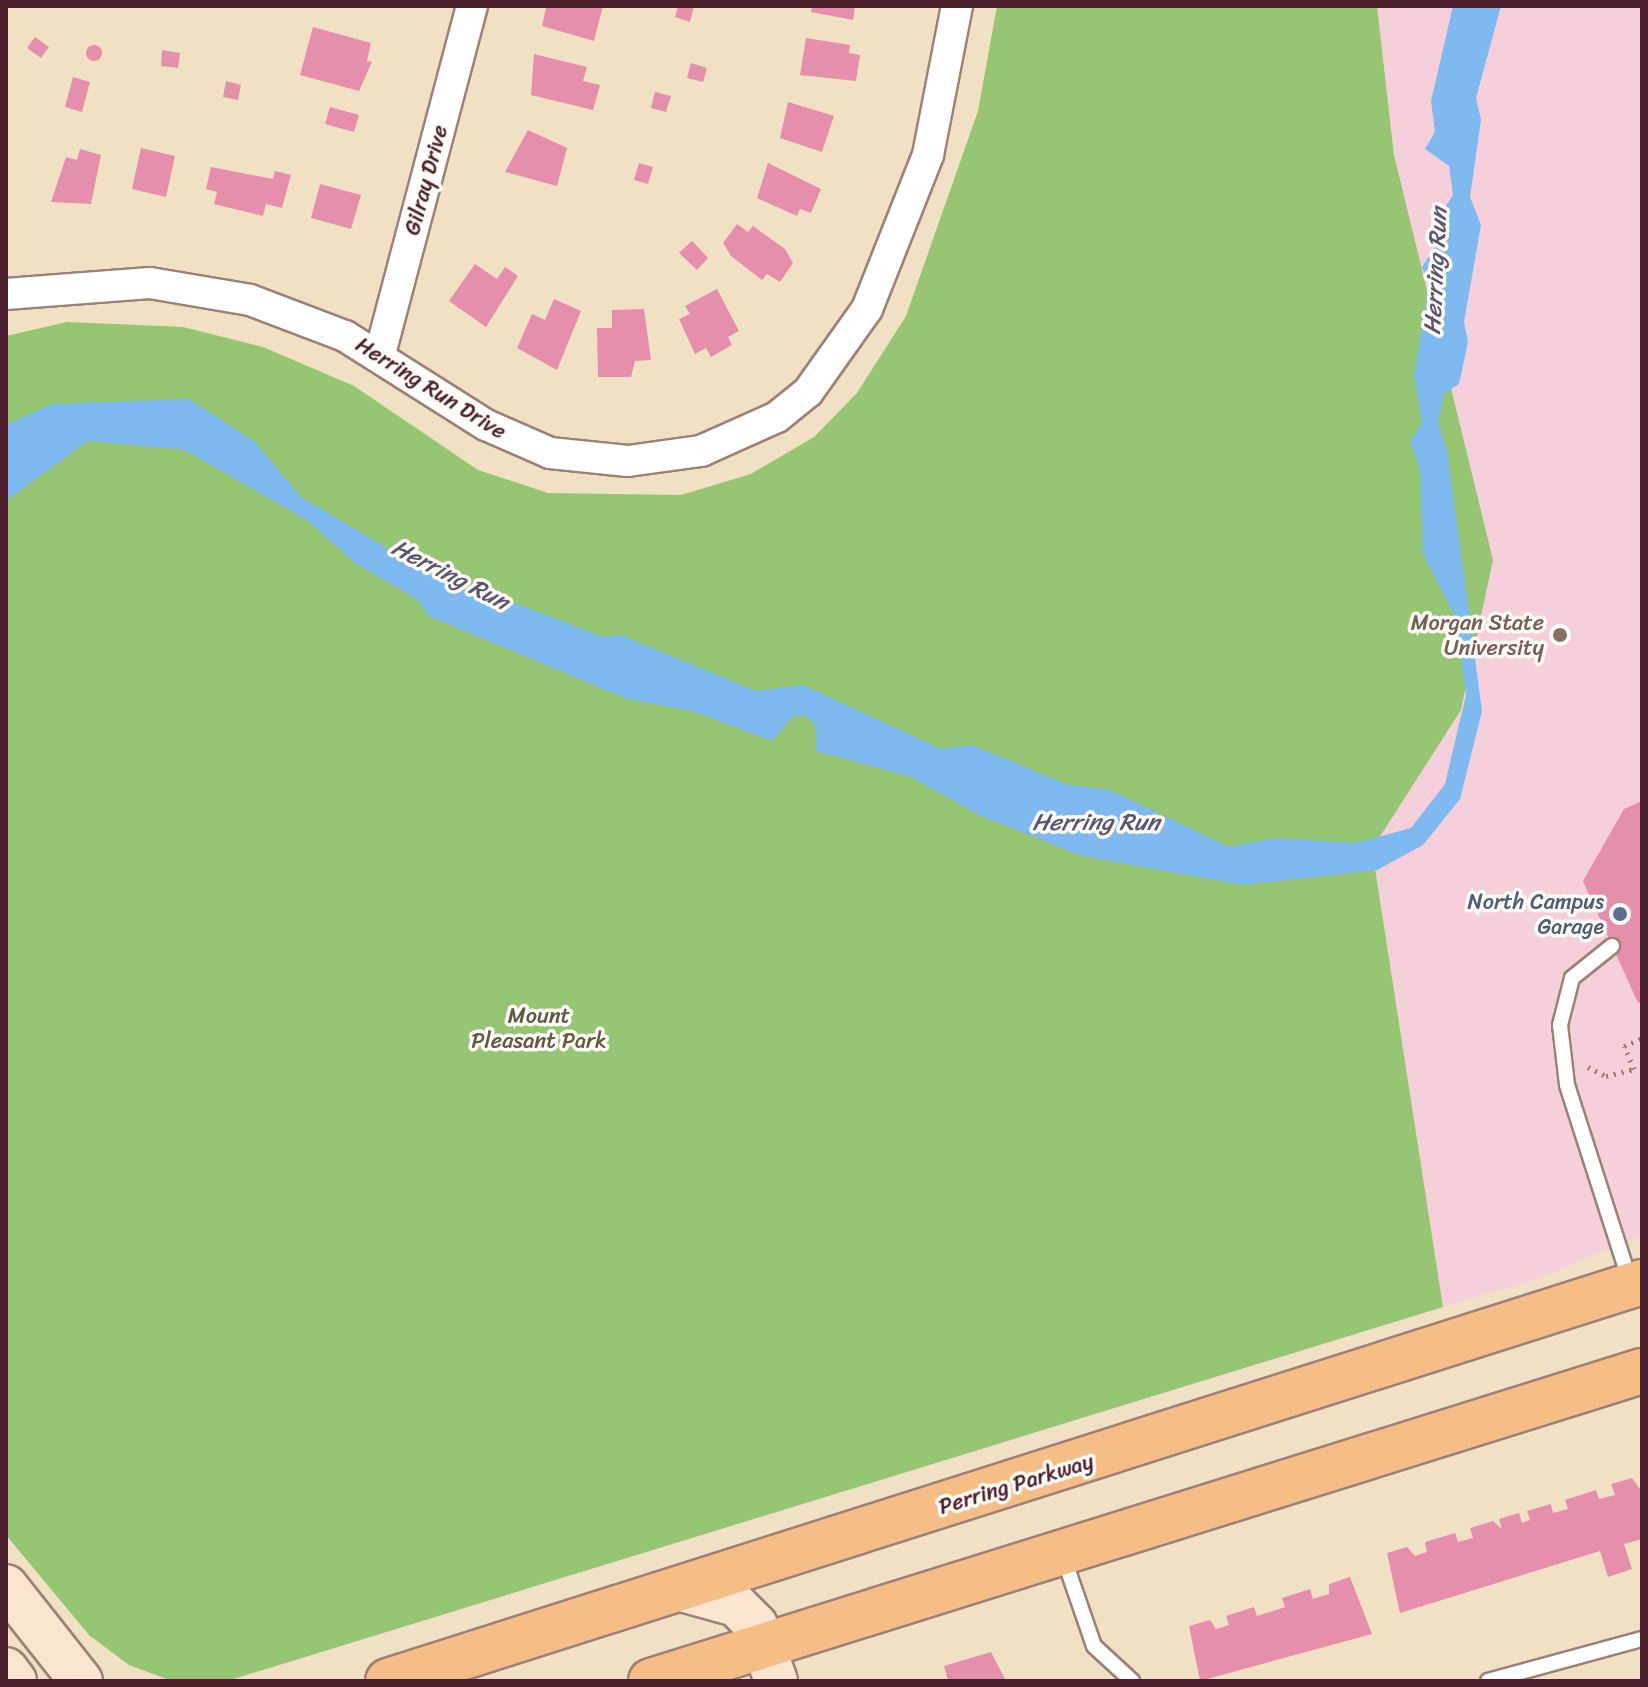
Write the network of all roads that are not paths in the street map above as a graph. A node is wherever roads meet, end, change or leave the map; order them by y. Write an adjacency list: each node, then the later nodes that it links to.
1 (472, 6): 4 (street, Gilray Drive)
2 (957, 6): 4 (street, Herring Run Drive)
3 (6, 294): 4 (street, Herring Run Drive)
4 (380, 354)
5 (1612, 946): 6 (lane)
6 (1639, 1293): 10 (main road, Perring Parkway)
7 (1642, 1371): 8 (main road)
8 (1063, 1555): 12 (main road); 18 (lane)
9 (6, 1586): 15 (main road)
10 (678, 1589): 12 (main road); 16 (main road, Perring Parkway)
11 (1642, 1639): 19 (lane)
12 (772, 1664): 17 (main road)
13 (6, 1669): 14 (main road)
14 (15, 1681)
15 (81, 1681)
16 (388, 1681)
17 (651, 1681)
18 (1132, 1681)
19 (1488, 1681)

